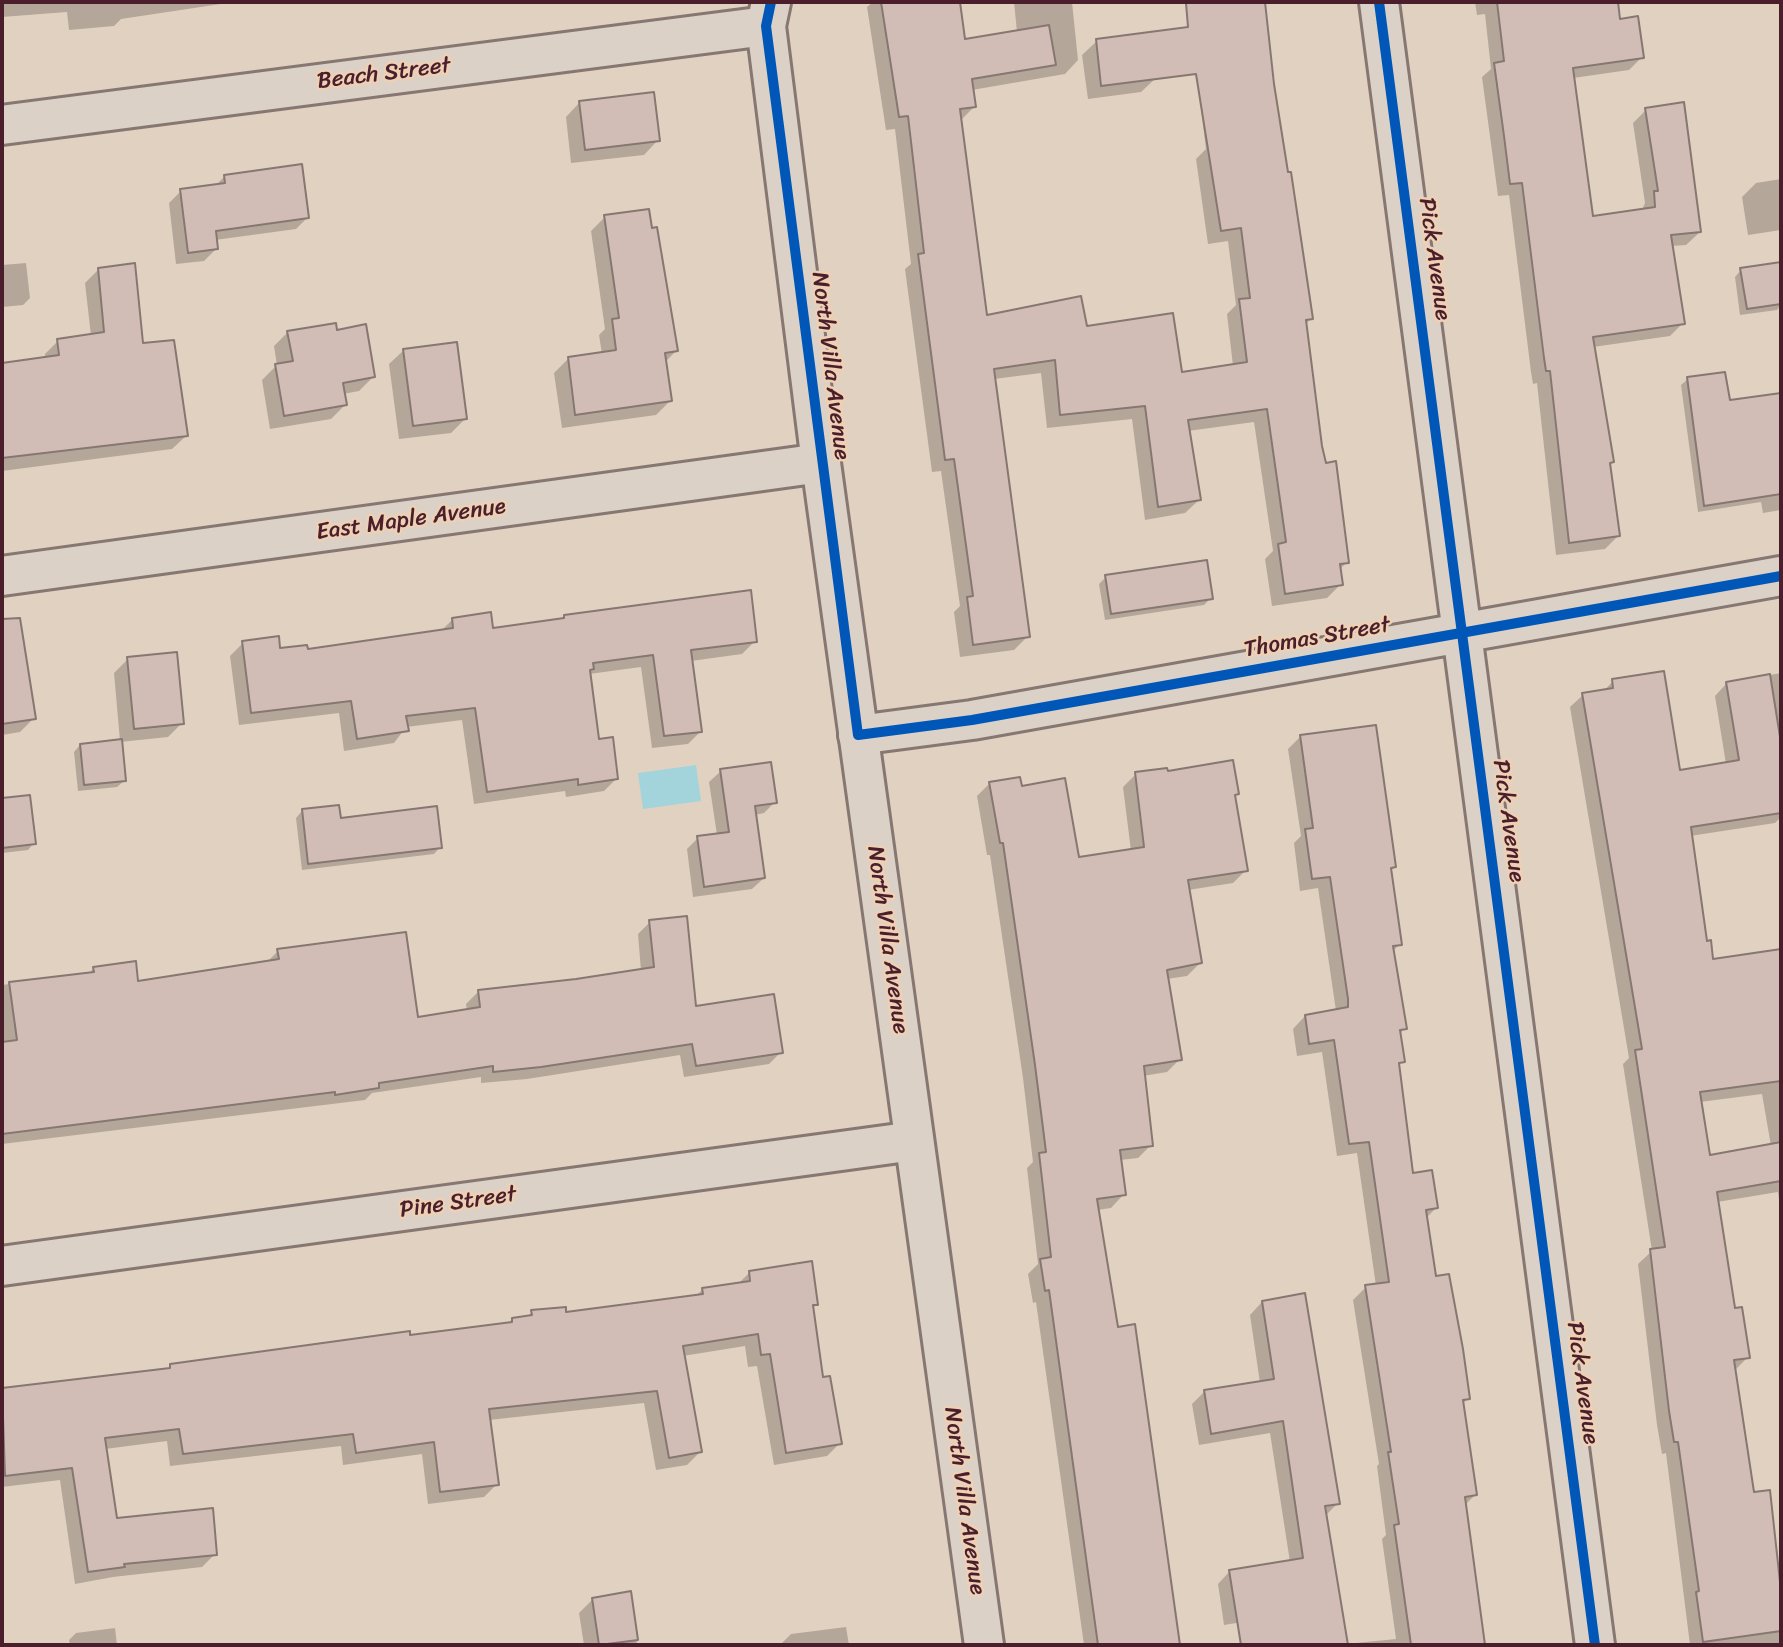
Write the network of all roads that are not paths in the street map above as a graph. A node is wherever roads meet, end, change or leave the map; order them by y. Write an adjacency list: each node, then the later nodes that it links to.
1 (1379, 2): 7 (street, Pick Avenue)
2 (763, 10): 3 (street, Beach Street); 4 (street, North Villa Avenue)
3 (2, 125)
4 (821, 463): 5 (street, East Maple Avenue); 8 (street, North Villa Avenue)
5 (2, 576)
6 (1781, 576): 7 (street, Thomas Street)
7 (1462, 634): 8 (street, Thomas Street); 12 (street, Pick Avenue)
8 (859, 735): 9 (street, North Villa Avenue)
9 (914, 1140): 10 (street, Pine Street); 11 (street, North Villa Avenue)
10 (2, 1266)
11 (984, 1645)
12 (1595, 1645)

